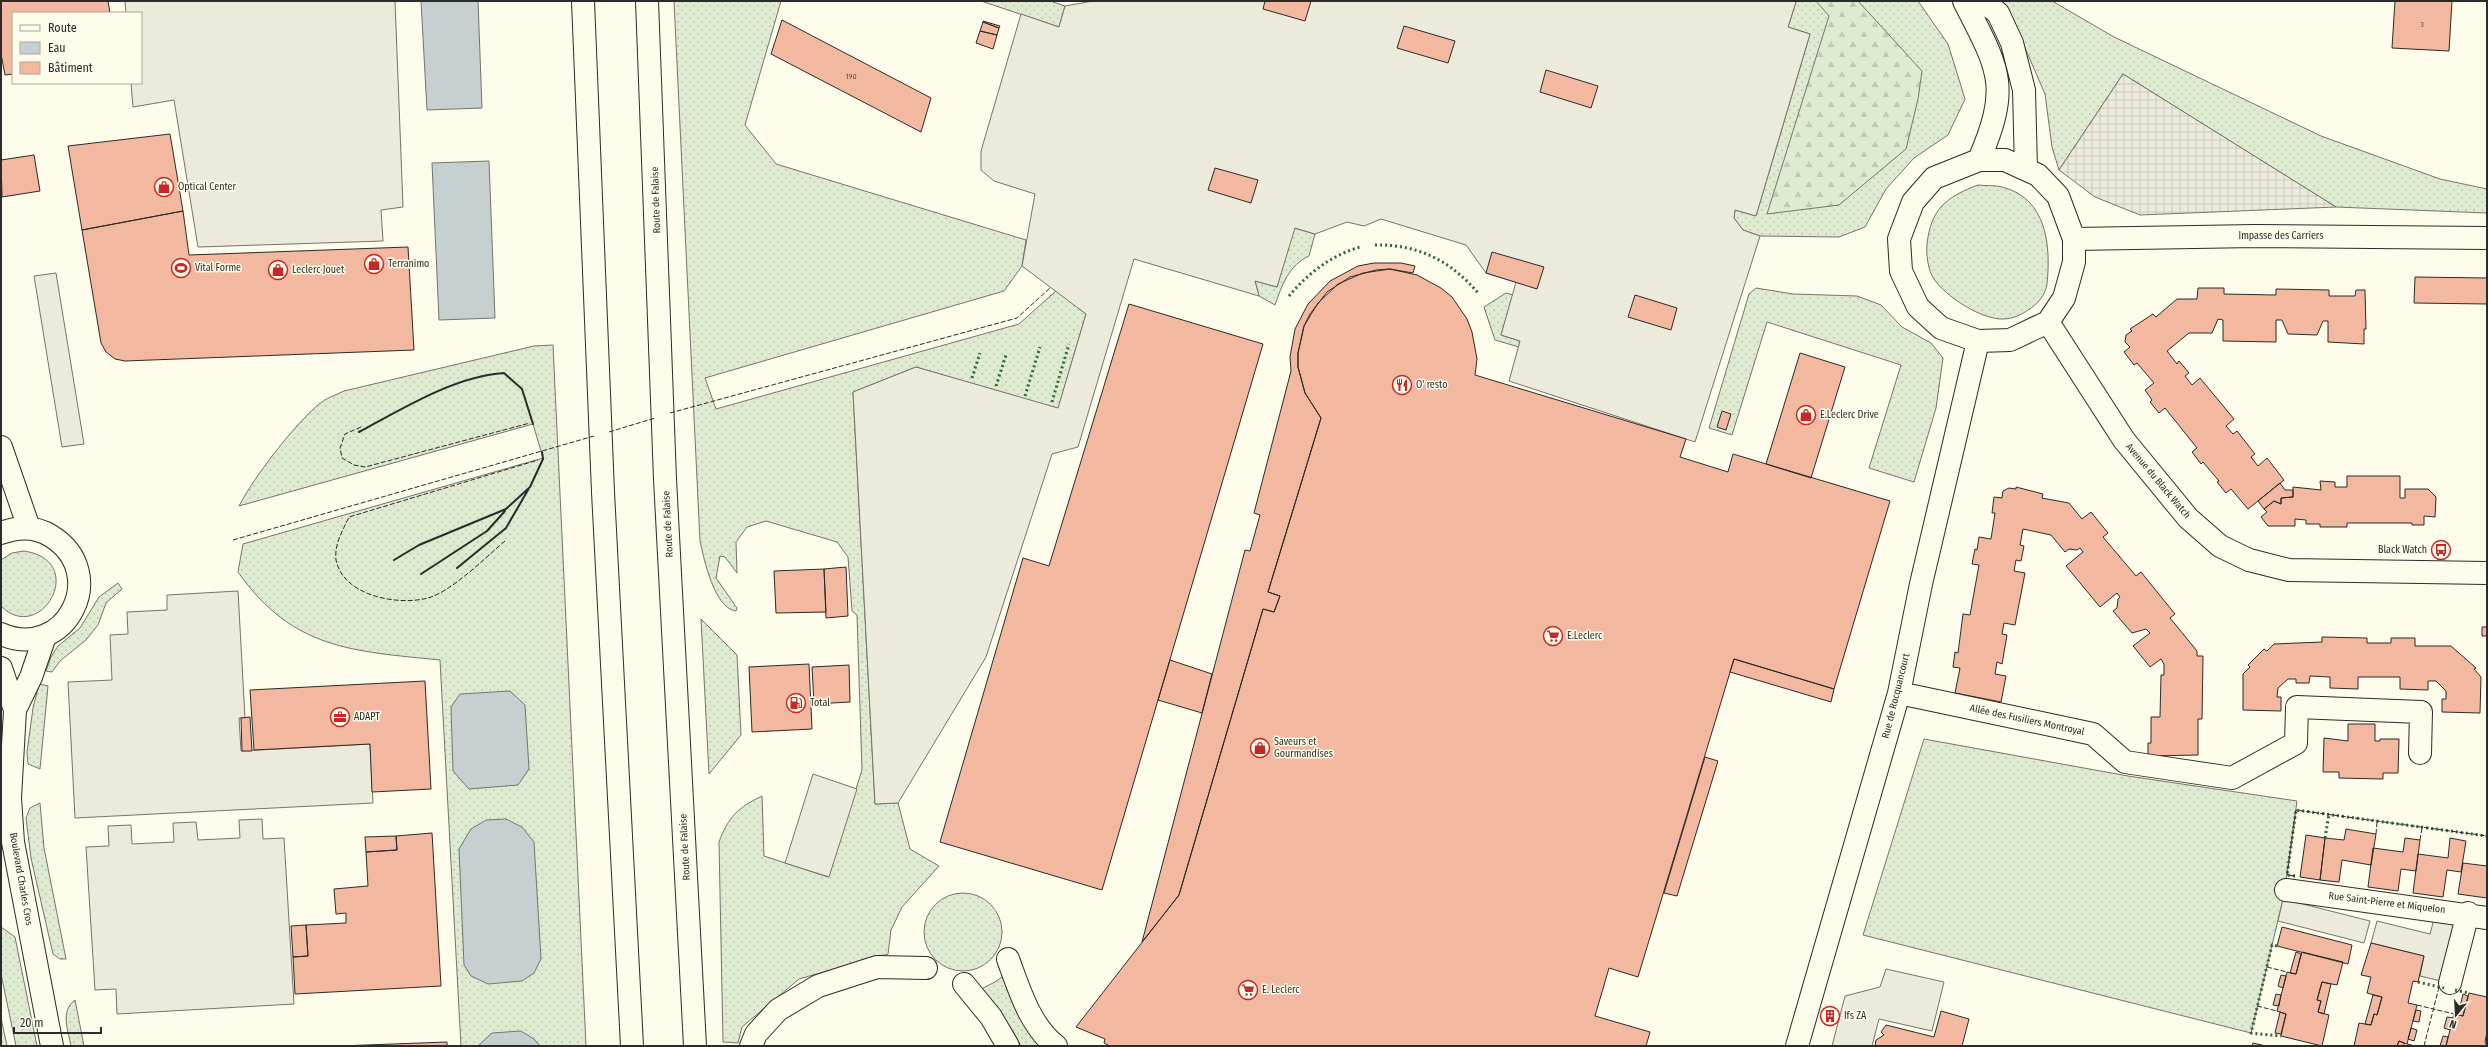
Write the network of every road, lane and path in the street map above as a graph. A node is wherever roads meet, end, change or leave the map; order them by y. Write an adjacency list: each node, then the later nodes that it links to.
1 (647, 1): 29 (main road, Route de Falaise)
2 (1964, 1): 5 (main road)
3 (1982, 1): 6 (main road)
4 (584, 4): 28 (main road)
5 (1979, 160): 6 (main road); 10 (main road)
6 (2026, 169): 8 (main road)
7 (2487, 238): 8 (main road, Impasse des Carriers)
8 (2074, 239): 9 (main road)
9 (2048, 322): 10 (main road); 14 (main road, Avenue du Black Watch)
10 (1978, 341): 18 (main road, Rue de Rocquancourt)
11 (1, 447): 12 (main road)
12 (29, 528): 13 (main road); 16 (main road)
13 (1, 533)
14 (2487, 573)
15 (1, 634): 16 (main road)
16 (46, 636): 19 (main road, Boulevard Charles Cros)
17 (1, 668): 19 (main road, Boulevard Charles Cros)
18 (1899, 693): 20 (main road, Allée des Fusiliers Montroyal); 33 (main road, Rue de Rocquancourt)
19 (14, 710): 27 (main road, Boulevard Charles Cros)
20 (2420, 753)
21 (2286, 890): 22 (main road, Rue Saint-Pierre et Miquelon)
22 (2477, 916): 25 (main road)
23 (1008, 959): 32 (main road)
24 (926, 968): 30 (main road)
25 (2450, 983)
26 (964, 984): 31 (main road)
27 (52, 1046)
28 (632, 1046)
29 (695, 1046)
30 (751, 1046)
31 (1008, 1046)
32 (1056, 1046)
33 (1797, 1046)

